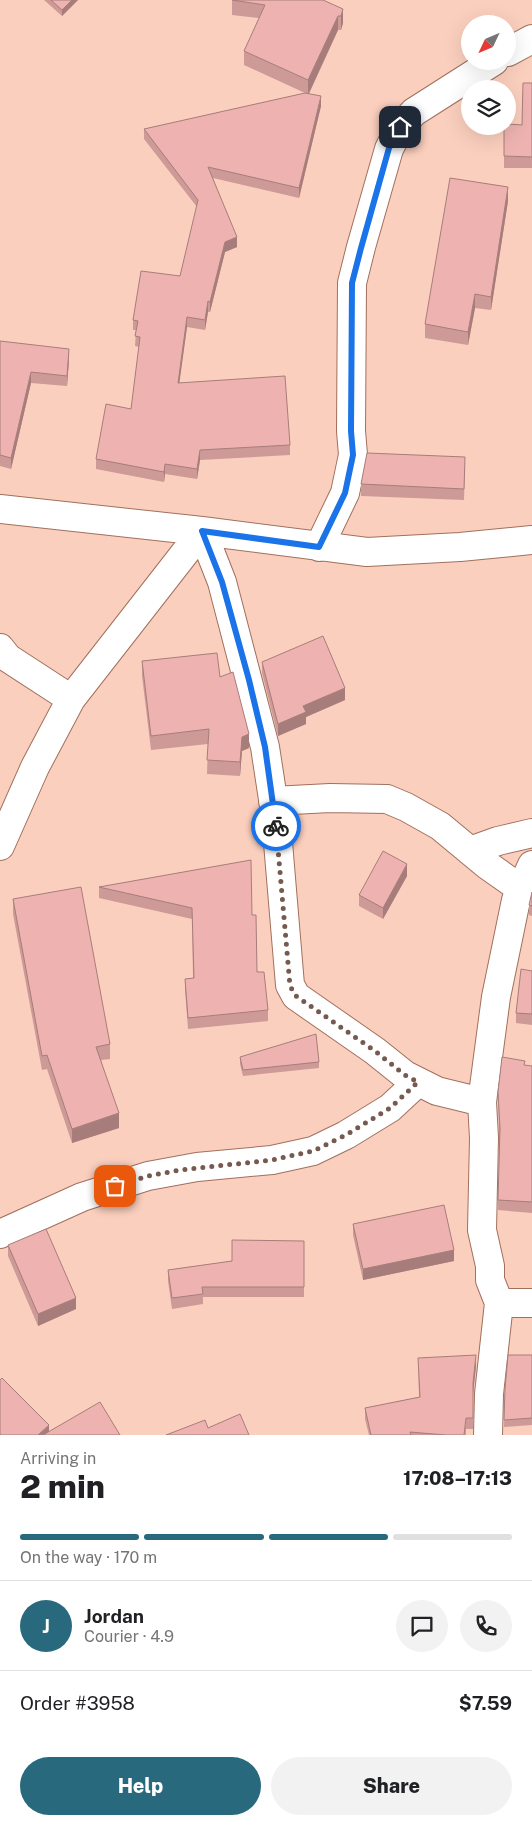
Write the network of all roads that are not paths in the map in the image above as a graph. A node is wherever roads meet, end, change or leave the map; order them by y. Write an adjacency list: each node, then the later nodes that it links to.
1 (532, 40): 2 (street)
2 (516, 48)
3 (480, 70): 7 (street)
4 (0, 509): 5 (street)
5 (202, 531): 7 (street); 9 (street); 10 (street)
6 (532, 540): 7 (street)
7 (319, 547)
8 (0, 648): 9 (street)
9 (71, 699): 12 (street)
10 (273, 801): 13 (street); 16 (street)
11 (532, 833): 13 (street)
12 (0, 846)
13 (470, 851): 15 (street)
14 (532, 865): 15 (street)
15 (521, 889): 17 (street)
16 (418, 1082): 17 (street); 18 (street)
17 (482, 1102): 19 (street)
18 (0, 1234)
19 (499, 1303): 20 (street); 21 (street)
20 (532, 1303)
21 (488, 1435)

